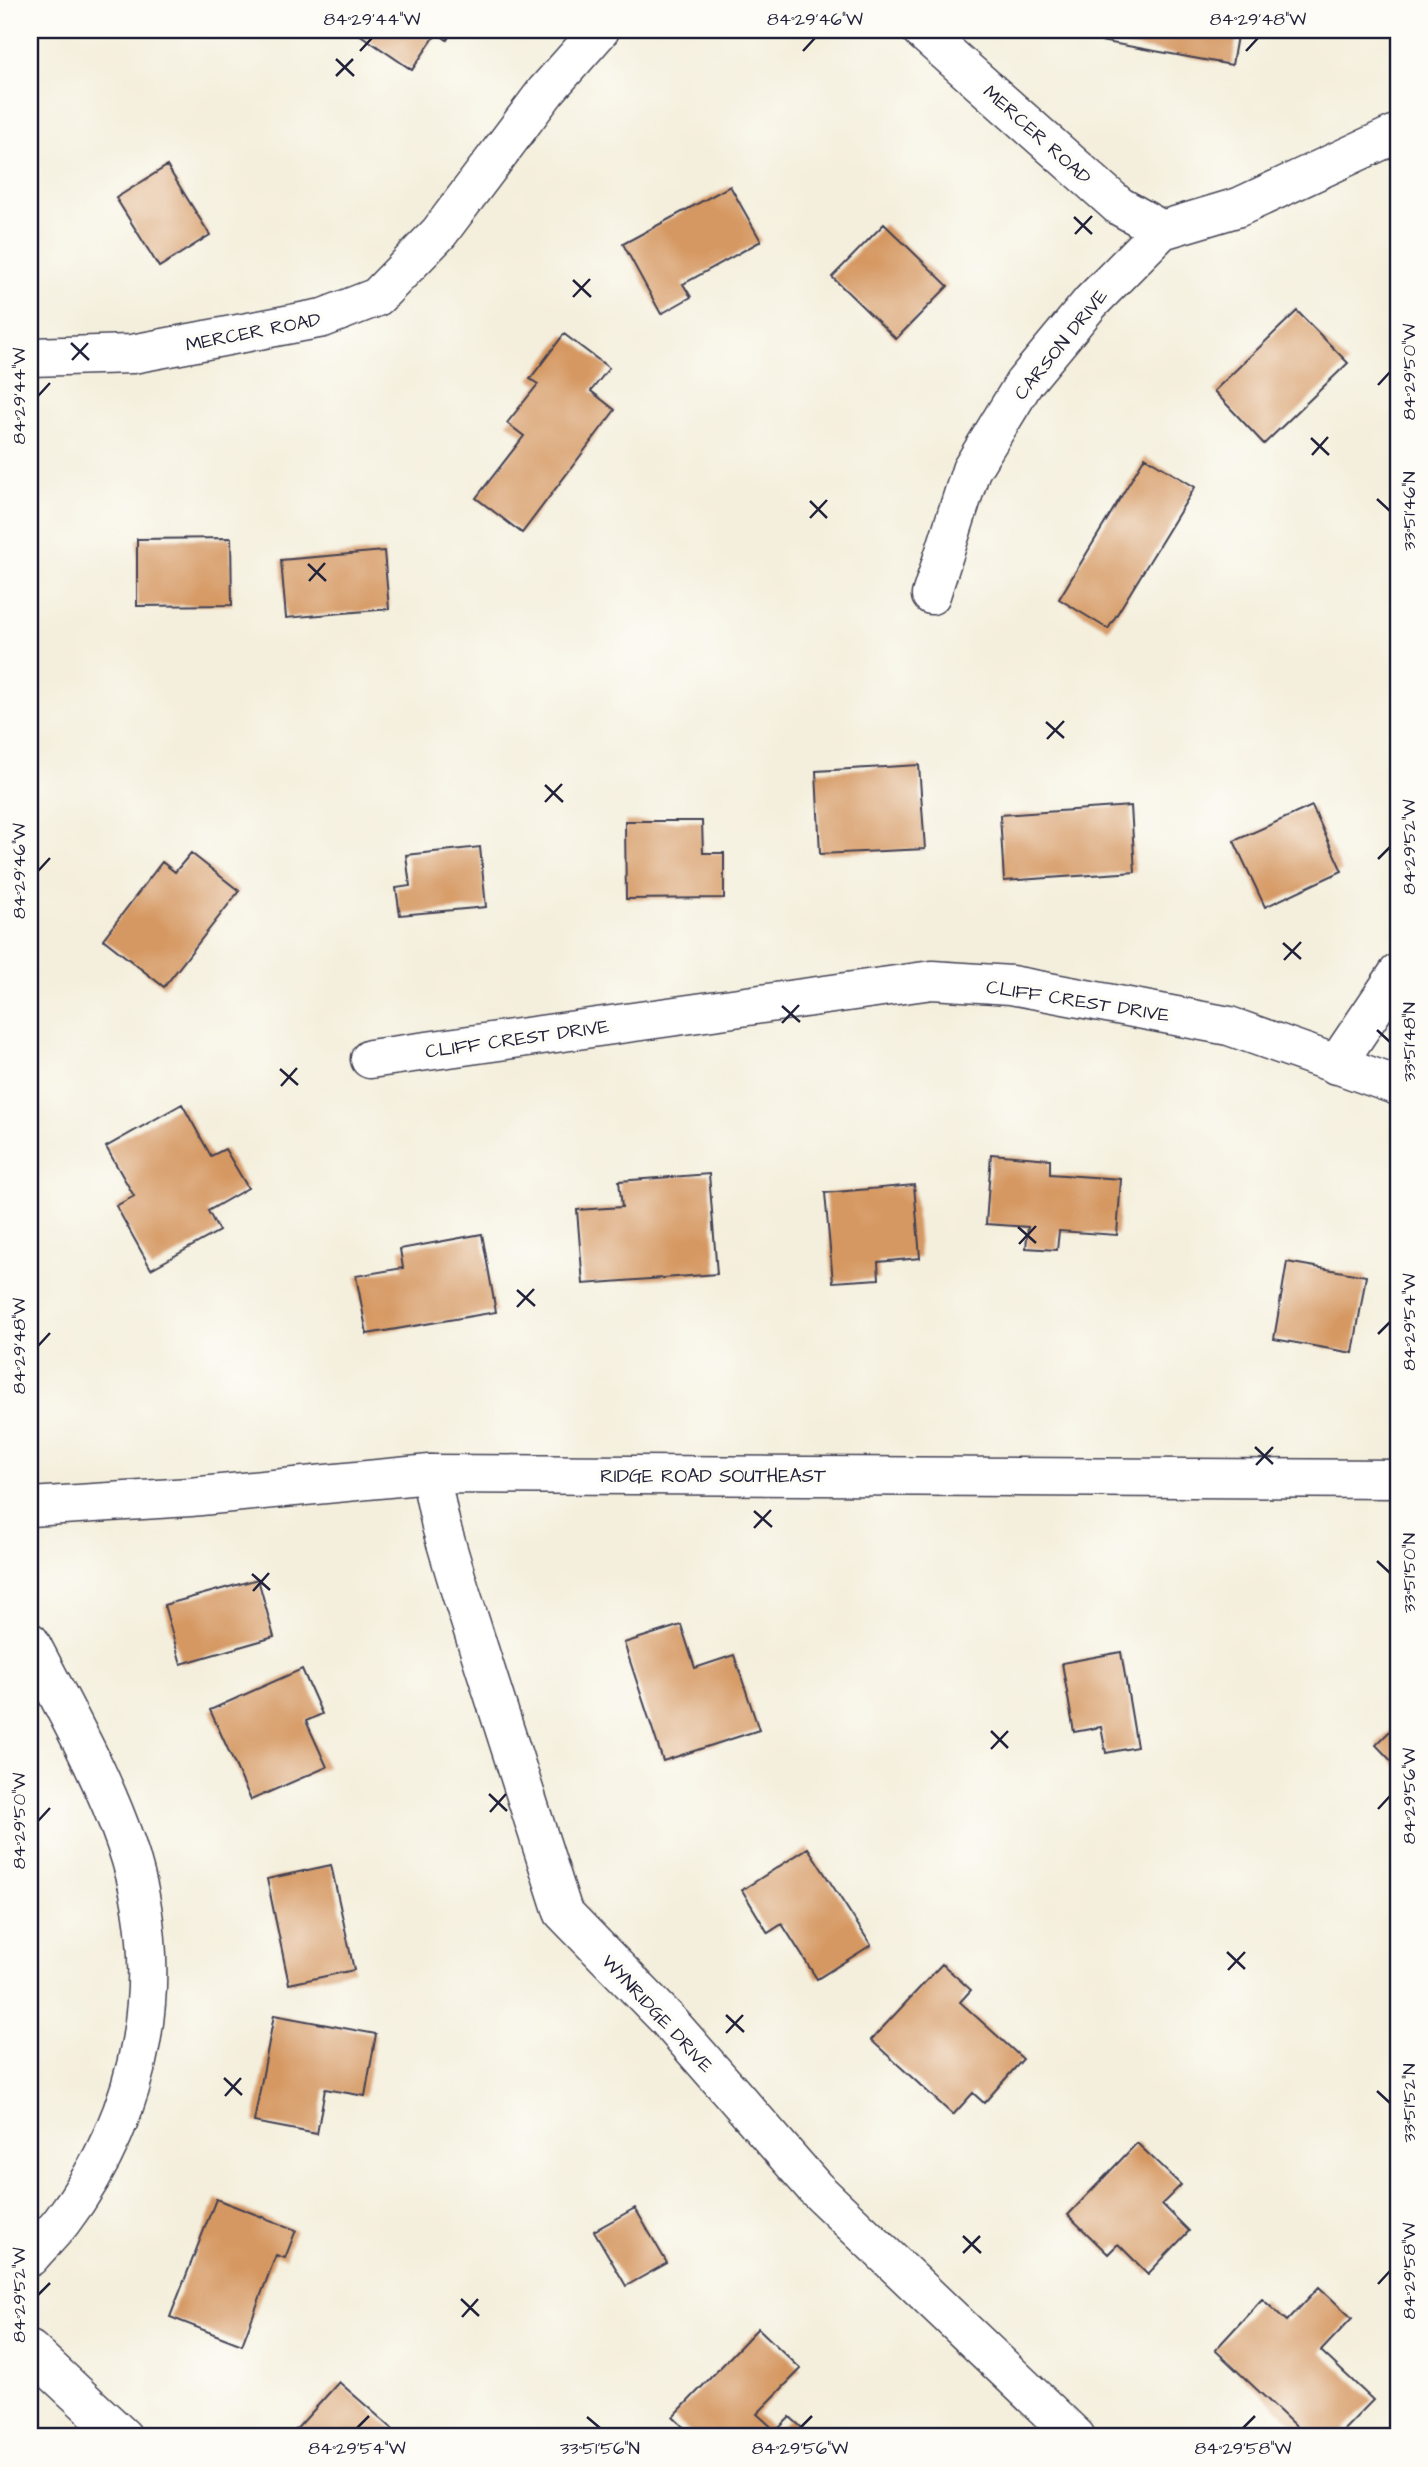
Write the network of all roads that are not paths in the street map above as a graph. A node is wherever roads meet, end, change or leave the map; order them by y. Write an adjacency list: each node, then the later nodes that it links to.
1 (600, 30): 5 (street, MERCER ROAD)
2 (920, 30): 4 (street, MERCER ROAD)
3 (1398, 133): 4 (street, CARSON DRIVE)
4 (1161, 230): 6 (street, CARSON DRIVE)
5 (30, 357)
6 (931, 595)
7 (1398, 973): 9 (street)
8 (370, 1059): 9 (street, CLIFF CREST DRIVE)
9 (1336, 1065): 10 (street, CLIFF CREST DRIVE)
10 (1398, 1086)
11 (430, 1474): 12 (street, RIDGE ROAD SOUTHEAST); 13 (street, RIDGE ROAD SOUTHEAST); 18 (street, WYNRIDGE DRIVE)
12 (1398, 1479)
13 (30, 1507)
14 (30, 1642): 15 (street)
15 (30, 2257)
16 (30, 2350): 17 (street)
17 (123, 2437)
18 (1076, 2437)

